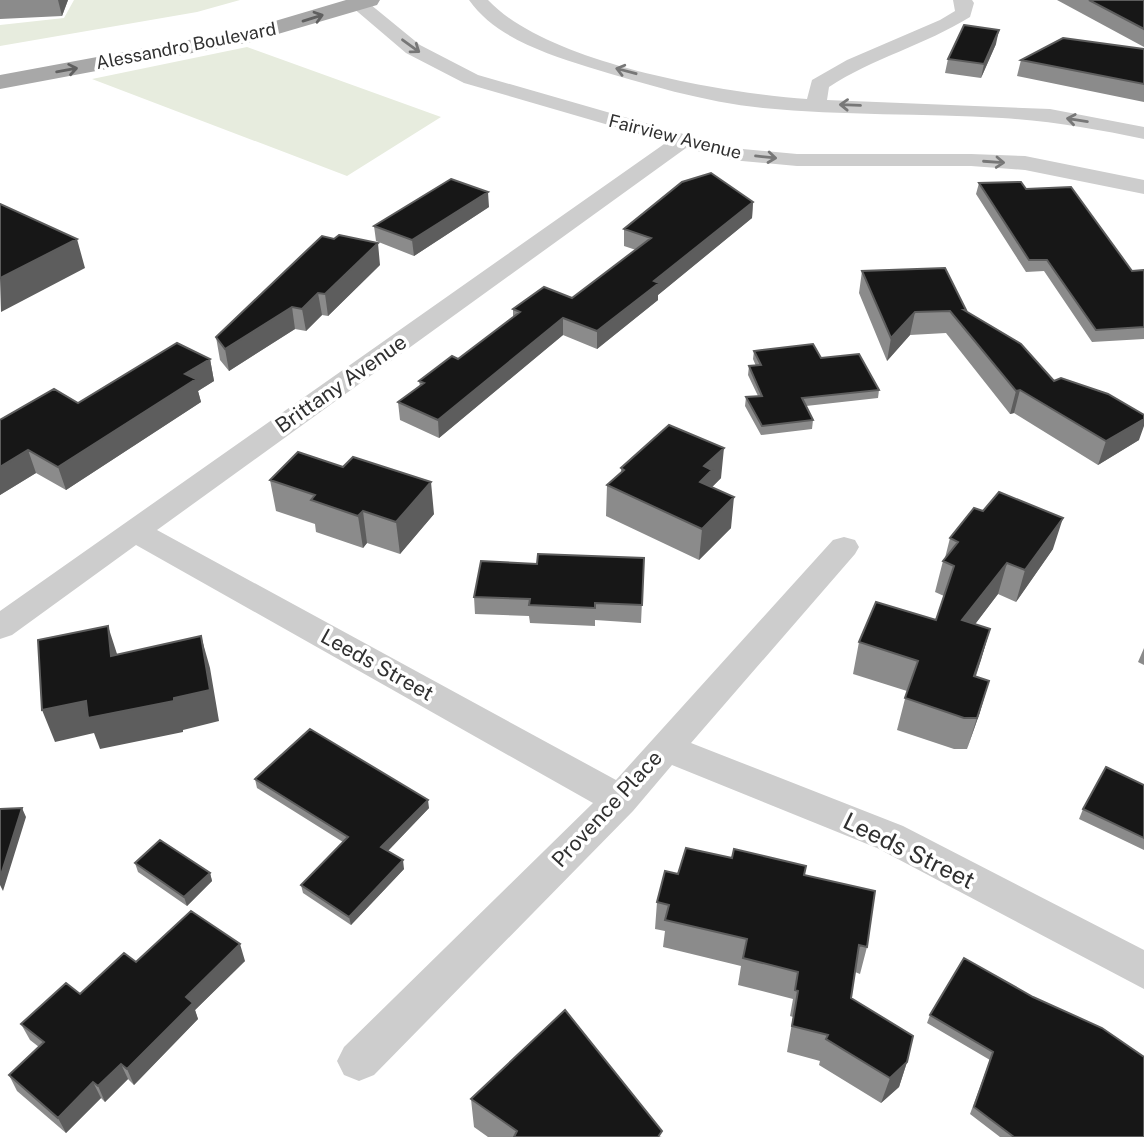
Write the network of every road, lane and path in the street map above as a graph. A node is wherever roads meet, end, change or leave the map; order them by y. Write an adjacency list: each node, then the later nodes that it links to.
1 (301, 0): 5 (main road, Alessandro Boulevard)
2 (478, 0): 7 (street, one-way to 2)
3 (962, 0): 7 (street)
4 (361, 1): 6 (main road, Alessandro Boulevard, one-way to 4); 9 (street, Fairview Avenue, one-way to 9)
5 (0, 62)
6 (0, 82)
7 (816, 104): 8 (street, one-way to 7)
8 (1144, 133)
9 (682, 141): 10 (street, Fairview Avenue, one-way to 10); 11 (street, Brittany Avenue)
10 (1144, 187)
11 (134, 531): 13 (street, Brittany Avenue); 15 (street, Leeds Street)
12 (844, 547): 14 (street, Provence Place)
13 (0, 627)
14 (666, 748): 15 (street, Provence Place); 16 (street, Leeds Street)
15 (620, 800): 17 (street, Provence Place)
16 (1144, 971)
17 (359, 1061)

